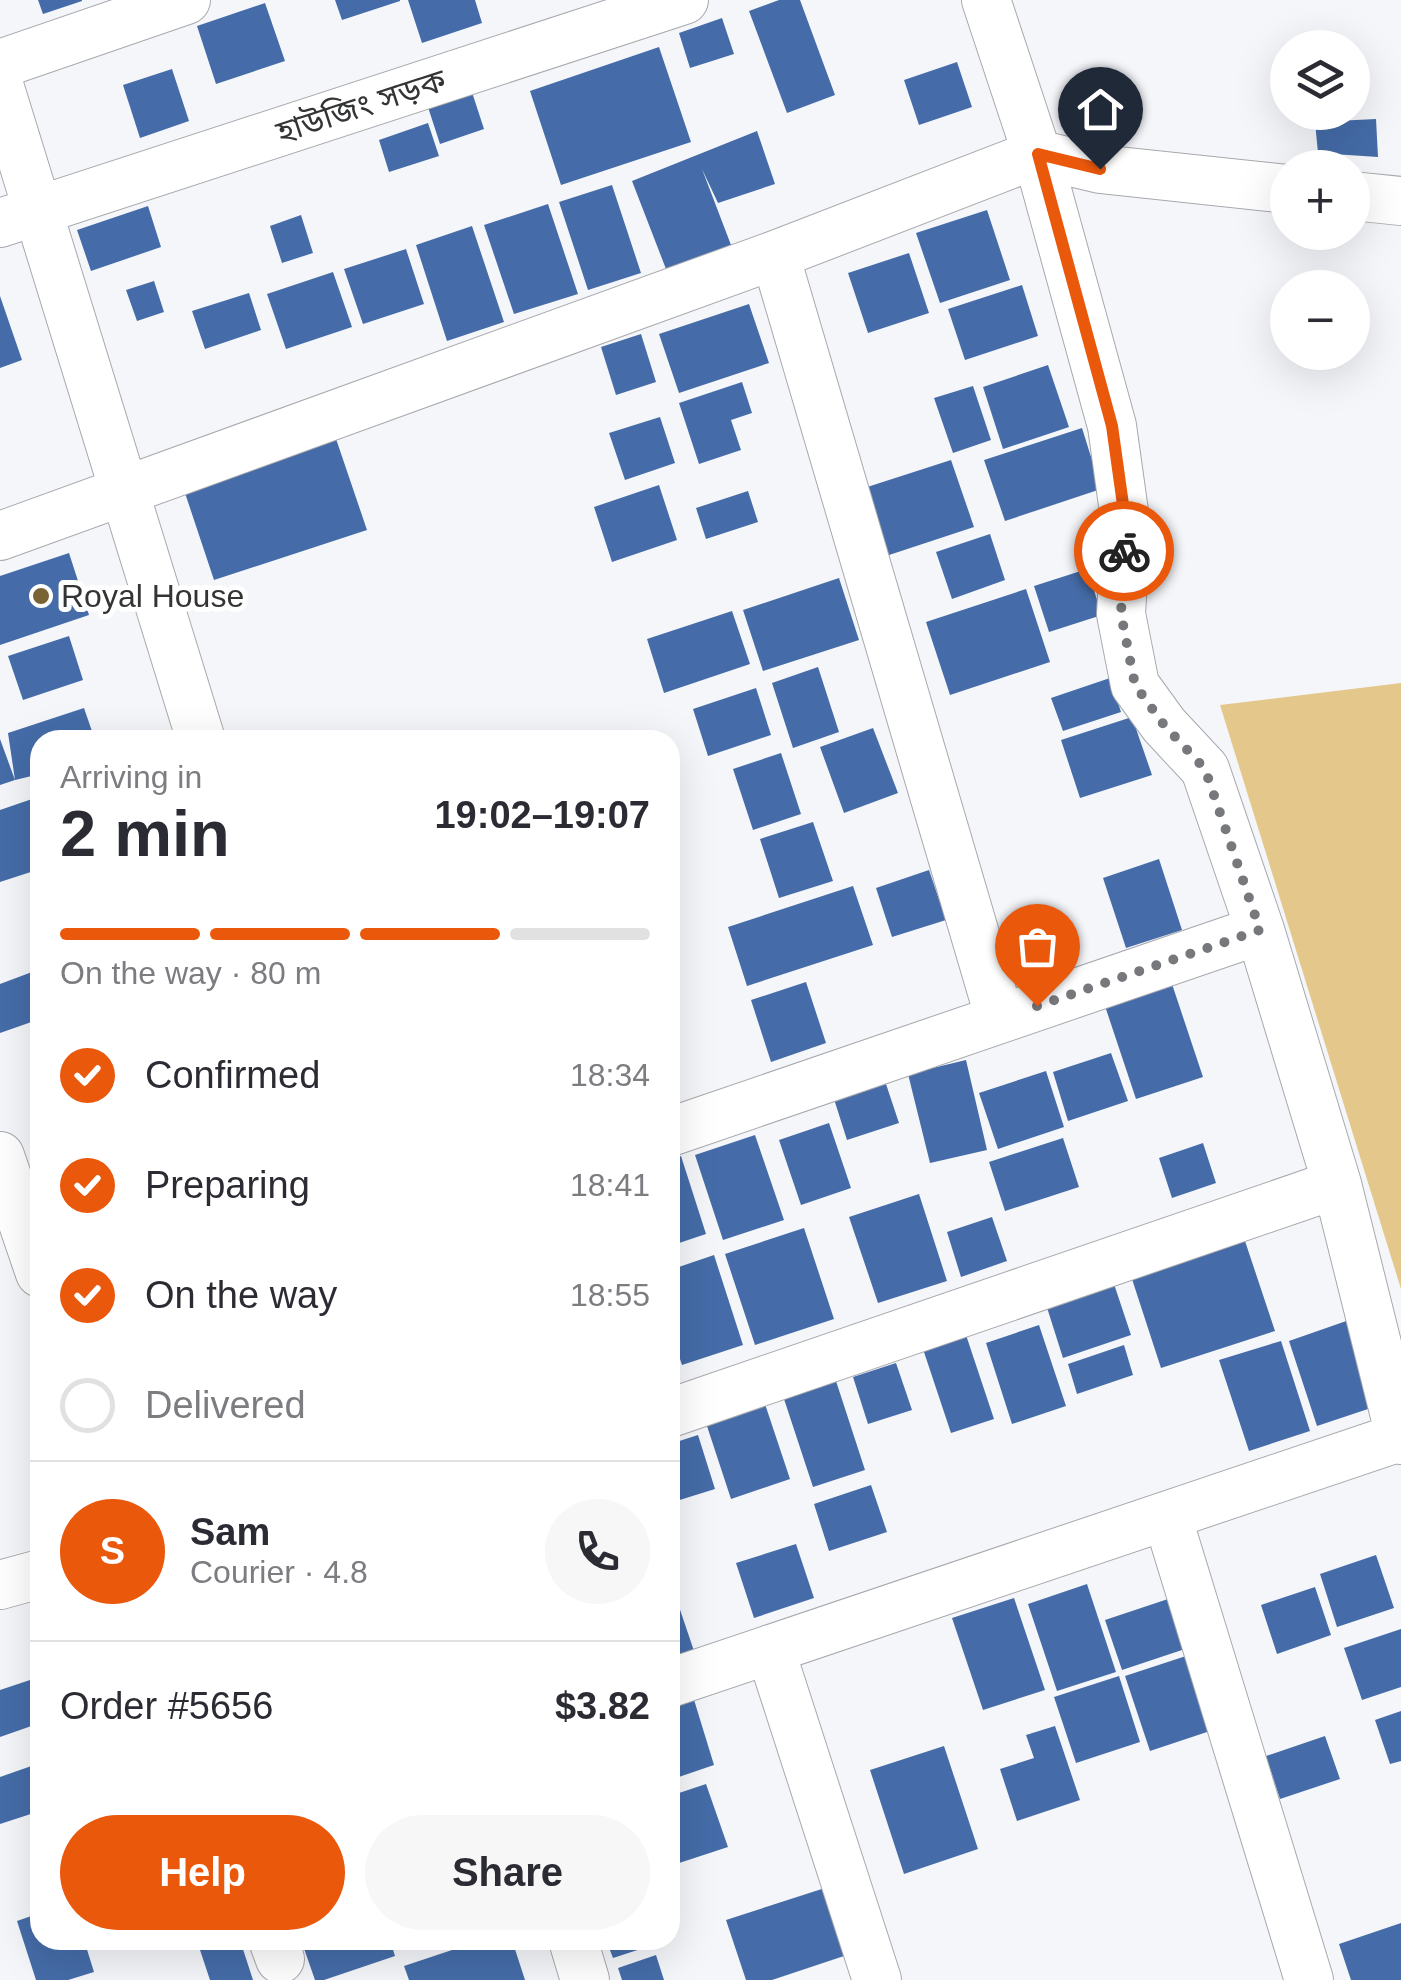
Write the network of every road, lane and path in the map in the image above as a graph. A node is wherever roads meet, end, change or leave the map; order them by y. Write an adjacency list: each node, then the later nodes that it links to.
1 (186, 0): 4 (street)
2 (684, 0): 10 (street, হাউজিং সড়ক)
3 (986, 0): 6 (street)
4 (0, 64)
5 (0, 88): 10 (street)
6 (1038, 154): 7 (street); 11 (street); 15 (street)
7 (1270, 187)
8 (1370, 198): 9 (street)
9 (1401, 201)
10 (19, 218): 12 (street)
11 (775, 255): 12 (street); 16 (street)
12 (124, 492): 13 (street); 14 (street)
13 (0, 536)
14 (198, 730)
15 (1260, 930): 16 (street); 19 (street)
16 (1000, 1018): 17 (street)
17 (680, 1129)
18 (0, 1156): 20 (street)
19 (1338, 1184): 21 (street); 22 (street)
20 (30, 1244)
21 (680, 1410)
22 (1401, 1438): 23 (street)
23 (1167, 1516): 26 (street); 31 (street)
24 (30, 1577): 25 (street)
25 (0, 1585)
26 (770, 1649): 27 (street); 30 (street)
27 (680, 1680)
28 (576, 1950): 29 (street)
29 (585, 1980)
30 (877, 1980)
31 (1310, 1980)

